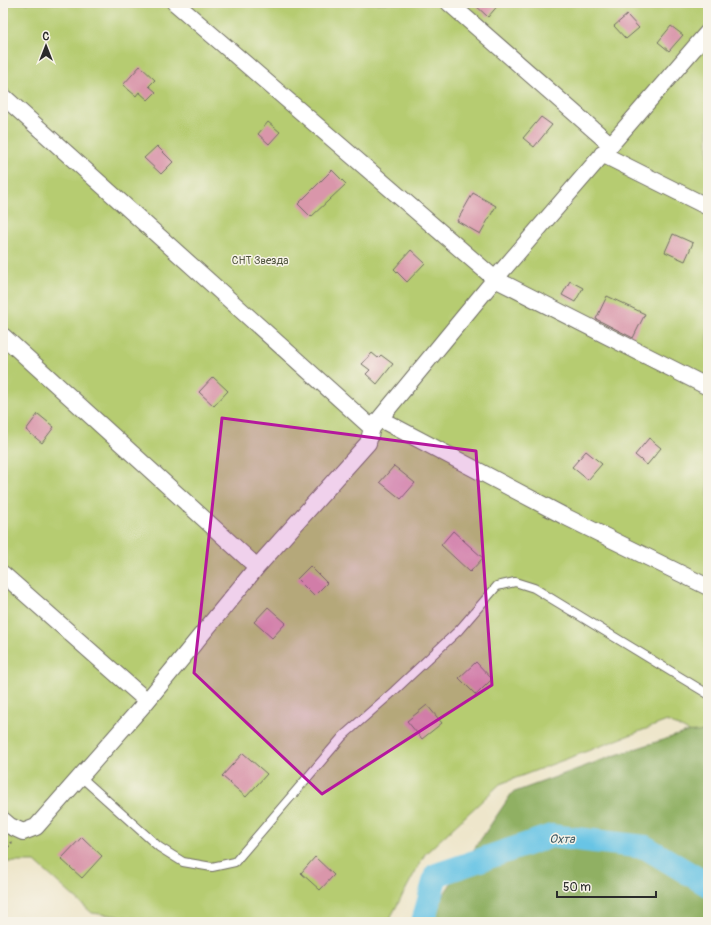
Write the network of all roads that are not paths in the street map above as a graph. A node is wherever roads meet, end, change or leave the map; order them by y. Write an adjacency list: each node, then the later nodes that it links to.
1 (175, 3): 7 (street)
2 (449, 3): 5 (street)
3 (708, 32): 5 (street)
4 (3, 96): 10 (street)
5 (606, 149): 6 (street); 7 (street)
6 (708, 207)
7 (495, 279): 9 (street); 10 (street)
8 (3, 336): 11 (street)
9 (708, 387)
10 (376, 423): 11 (street); 13 (street)
11 (257, 567): 15 (street)
12 (3, 574): 15 (street)
13 (708, 588)
14 (708, 694): 16 (lane)
15 (148, 701): 16 (street)
16 (81, 777): 17 (street)
17 (3, 820)

